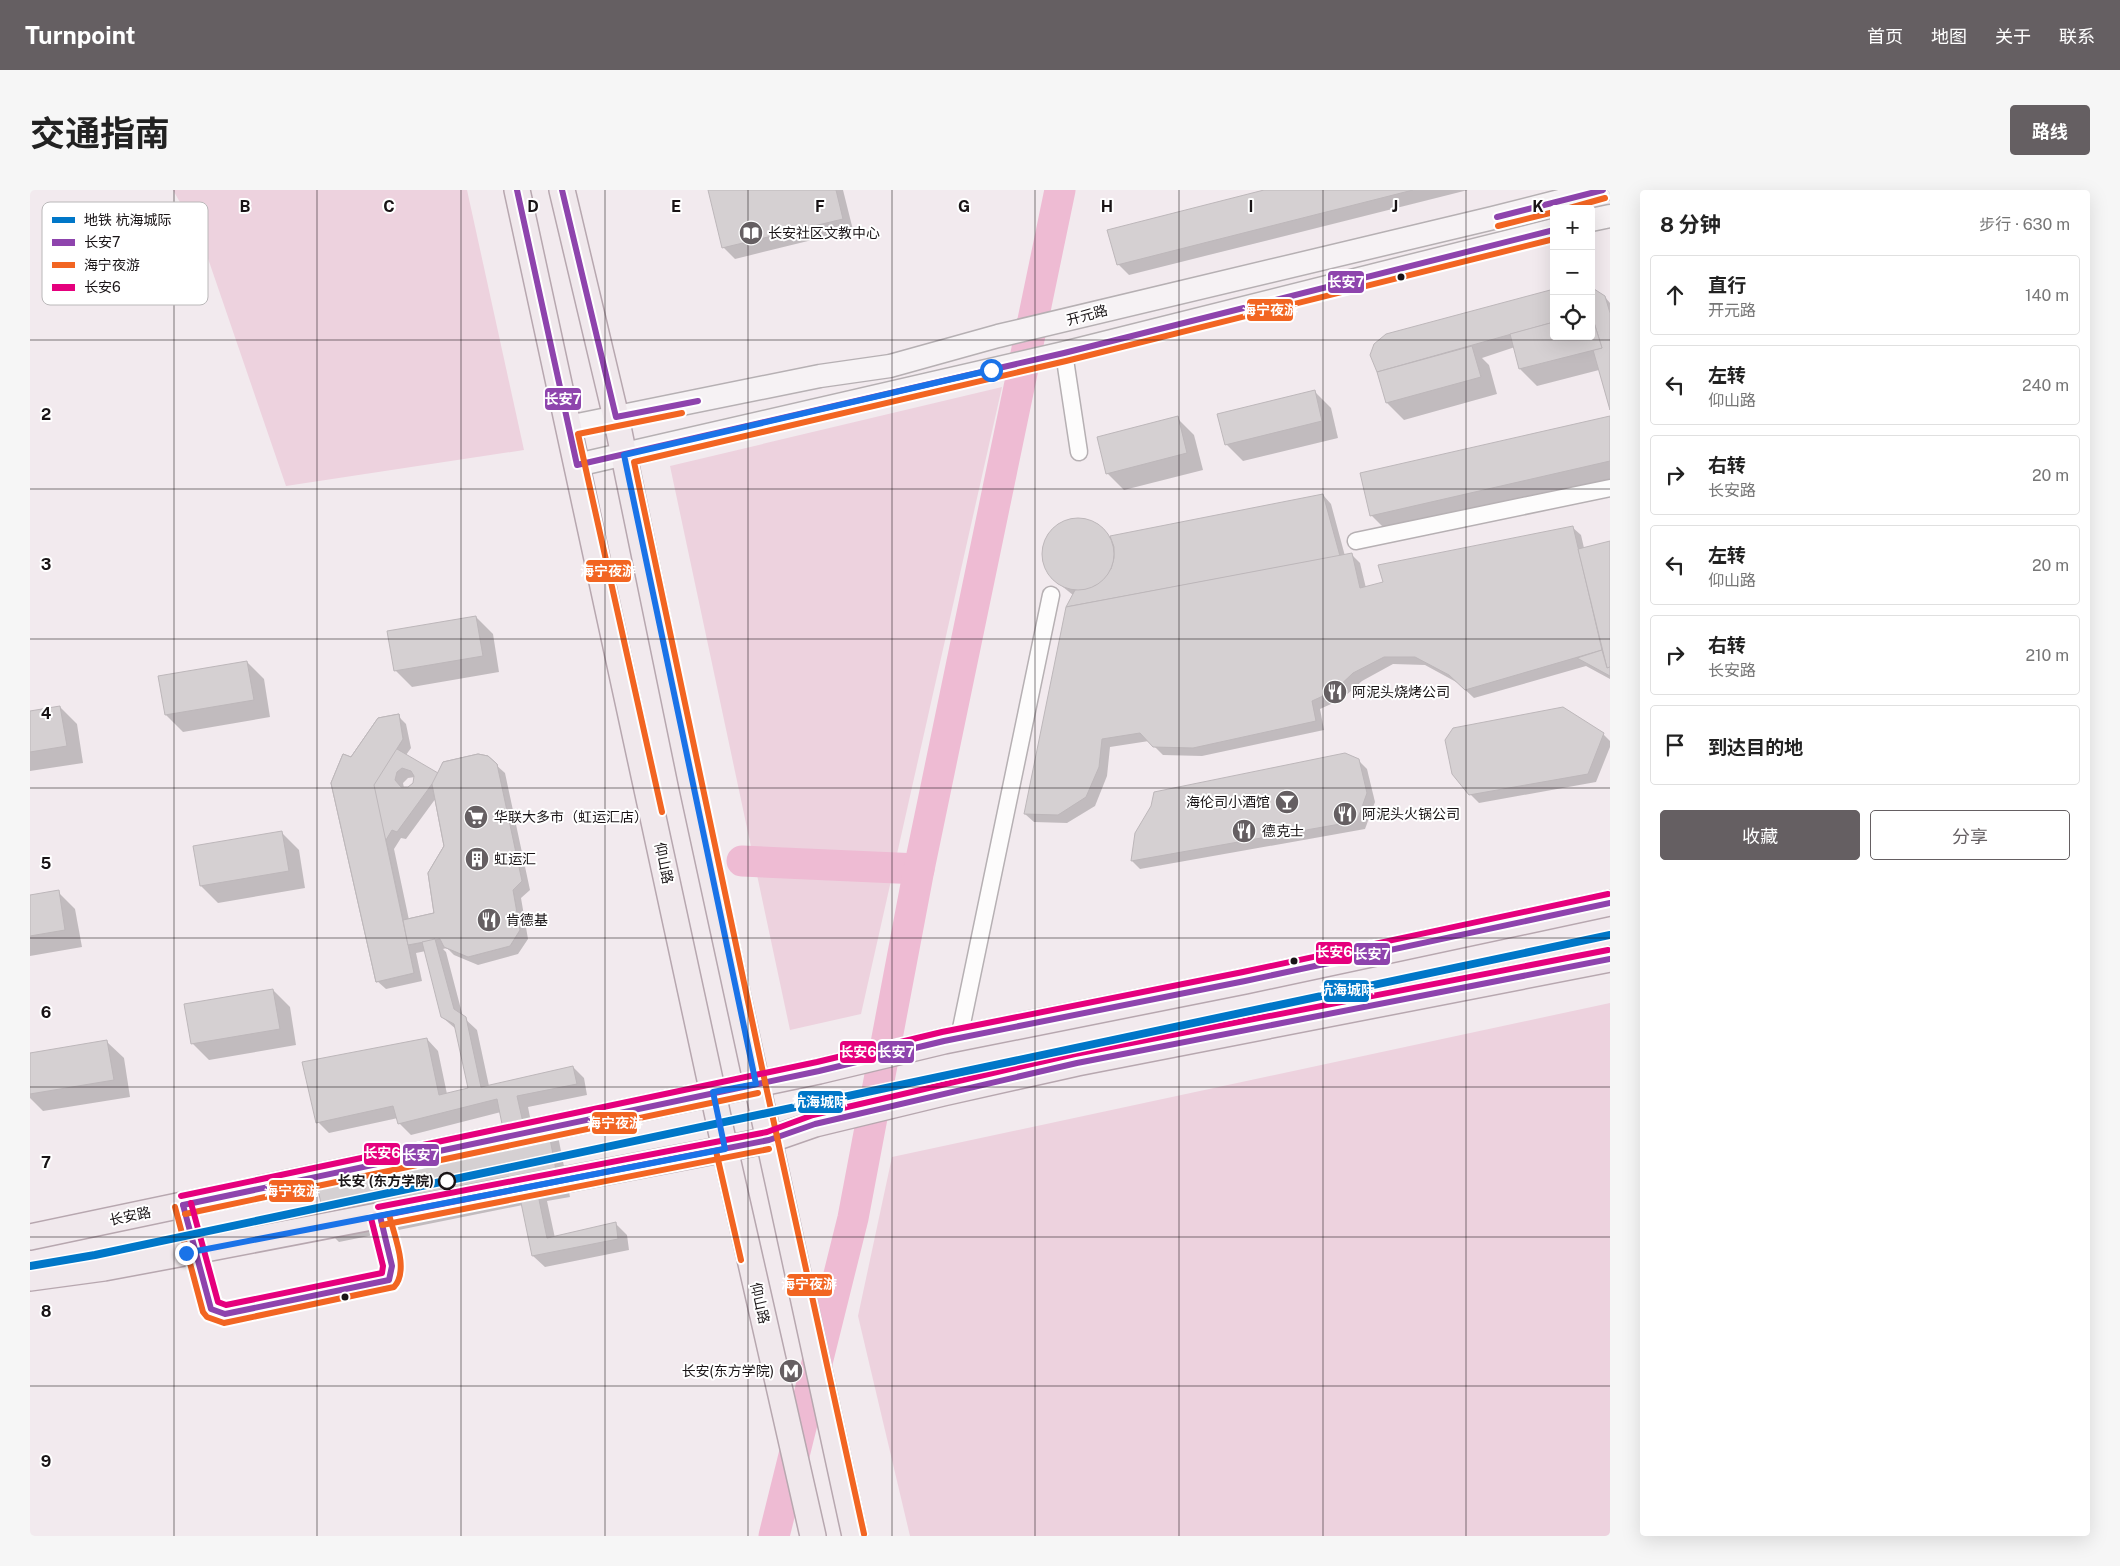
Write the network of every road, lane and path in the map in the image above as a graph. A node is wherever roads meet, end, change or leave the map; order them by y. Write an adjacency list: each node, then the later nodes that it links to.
1 (517, 190): 9 (main road, 仰山路)
2 (562, 190): 8 (main road)
3 (1603, 190): 8 (main road, 开元路)
4 (1610, 216): 5 (main road)
5 (1595, 219)
6 (1550, 231): 7 (main road)
7 (1055, 356): 10 (street); 11 (main road)
8 (616, 417): 9 (main road, 开元路); 11 (main road)
9 (568, 427): 12 (main road, 仰山路)
10 (1079, 452)
11 (624, 455): 12 (main road); 19 (main road)
12 (577, 465): 20 (main road, 仰山路)
13 (1610, 488): 14 (street)
14 (1356, 541)
15 (1051, 595): 18 (street)
16 (1610, 903): 18 (main road, 长安路)
17 (1610, 959): 21 (main road)
18 (951, 1039): 19 (main road, 长安路)
19 (756, 1084): 20 (main road, 长安路); 21 (main road)
20 (713, 1092): 22 (main road, 仰山路); 23 (main road, 长安路)
21 (769, 1140): 22 (main road); 26 (main road)
22 (725, 1149): 24 (main road); 25 (main road, 仰山路)
23 (30, 1237)
24 (30, 1278)
25 (811, 1527)
26 (855, 1536)

